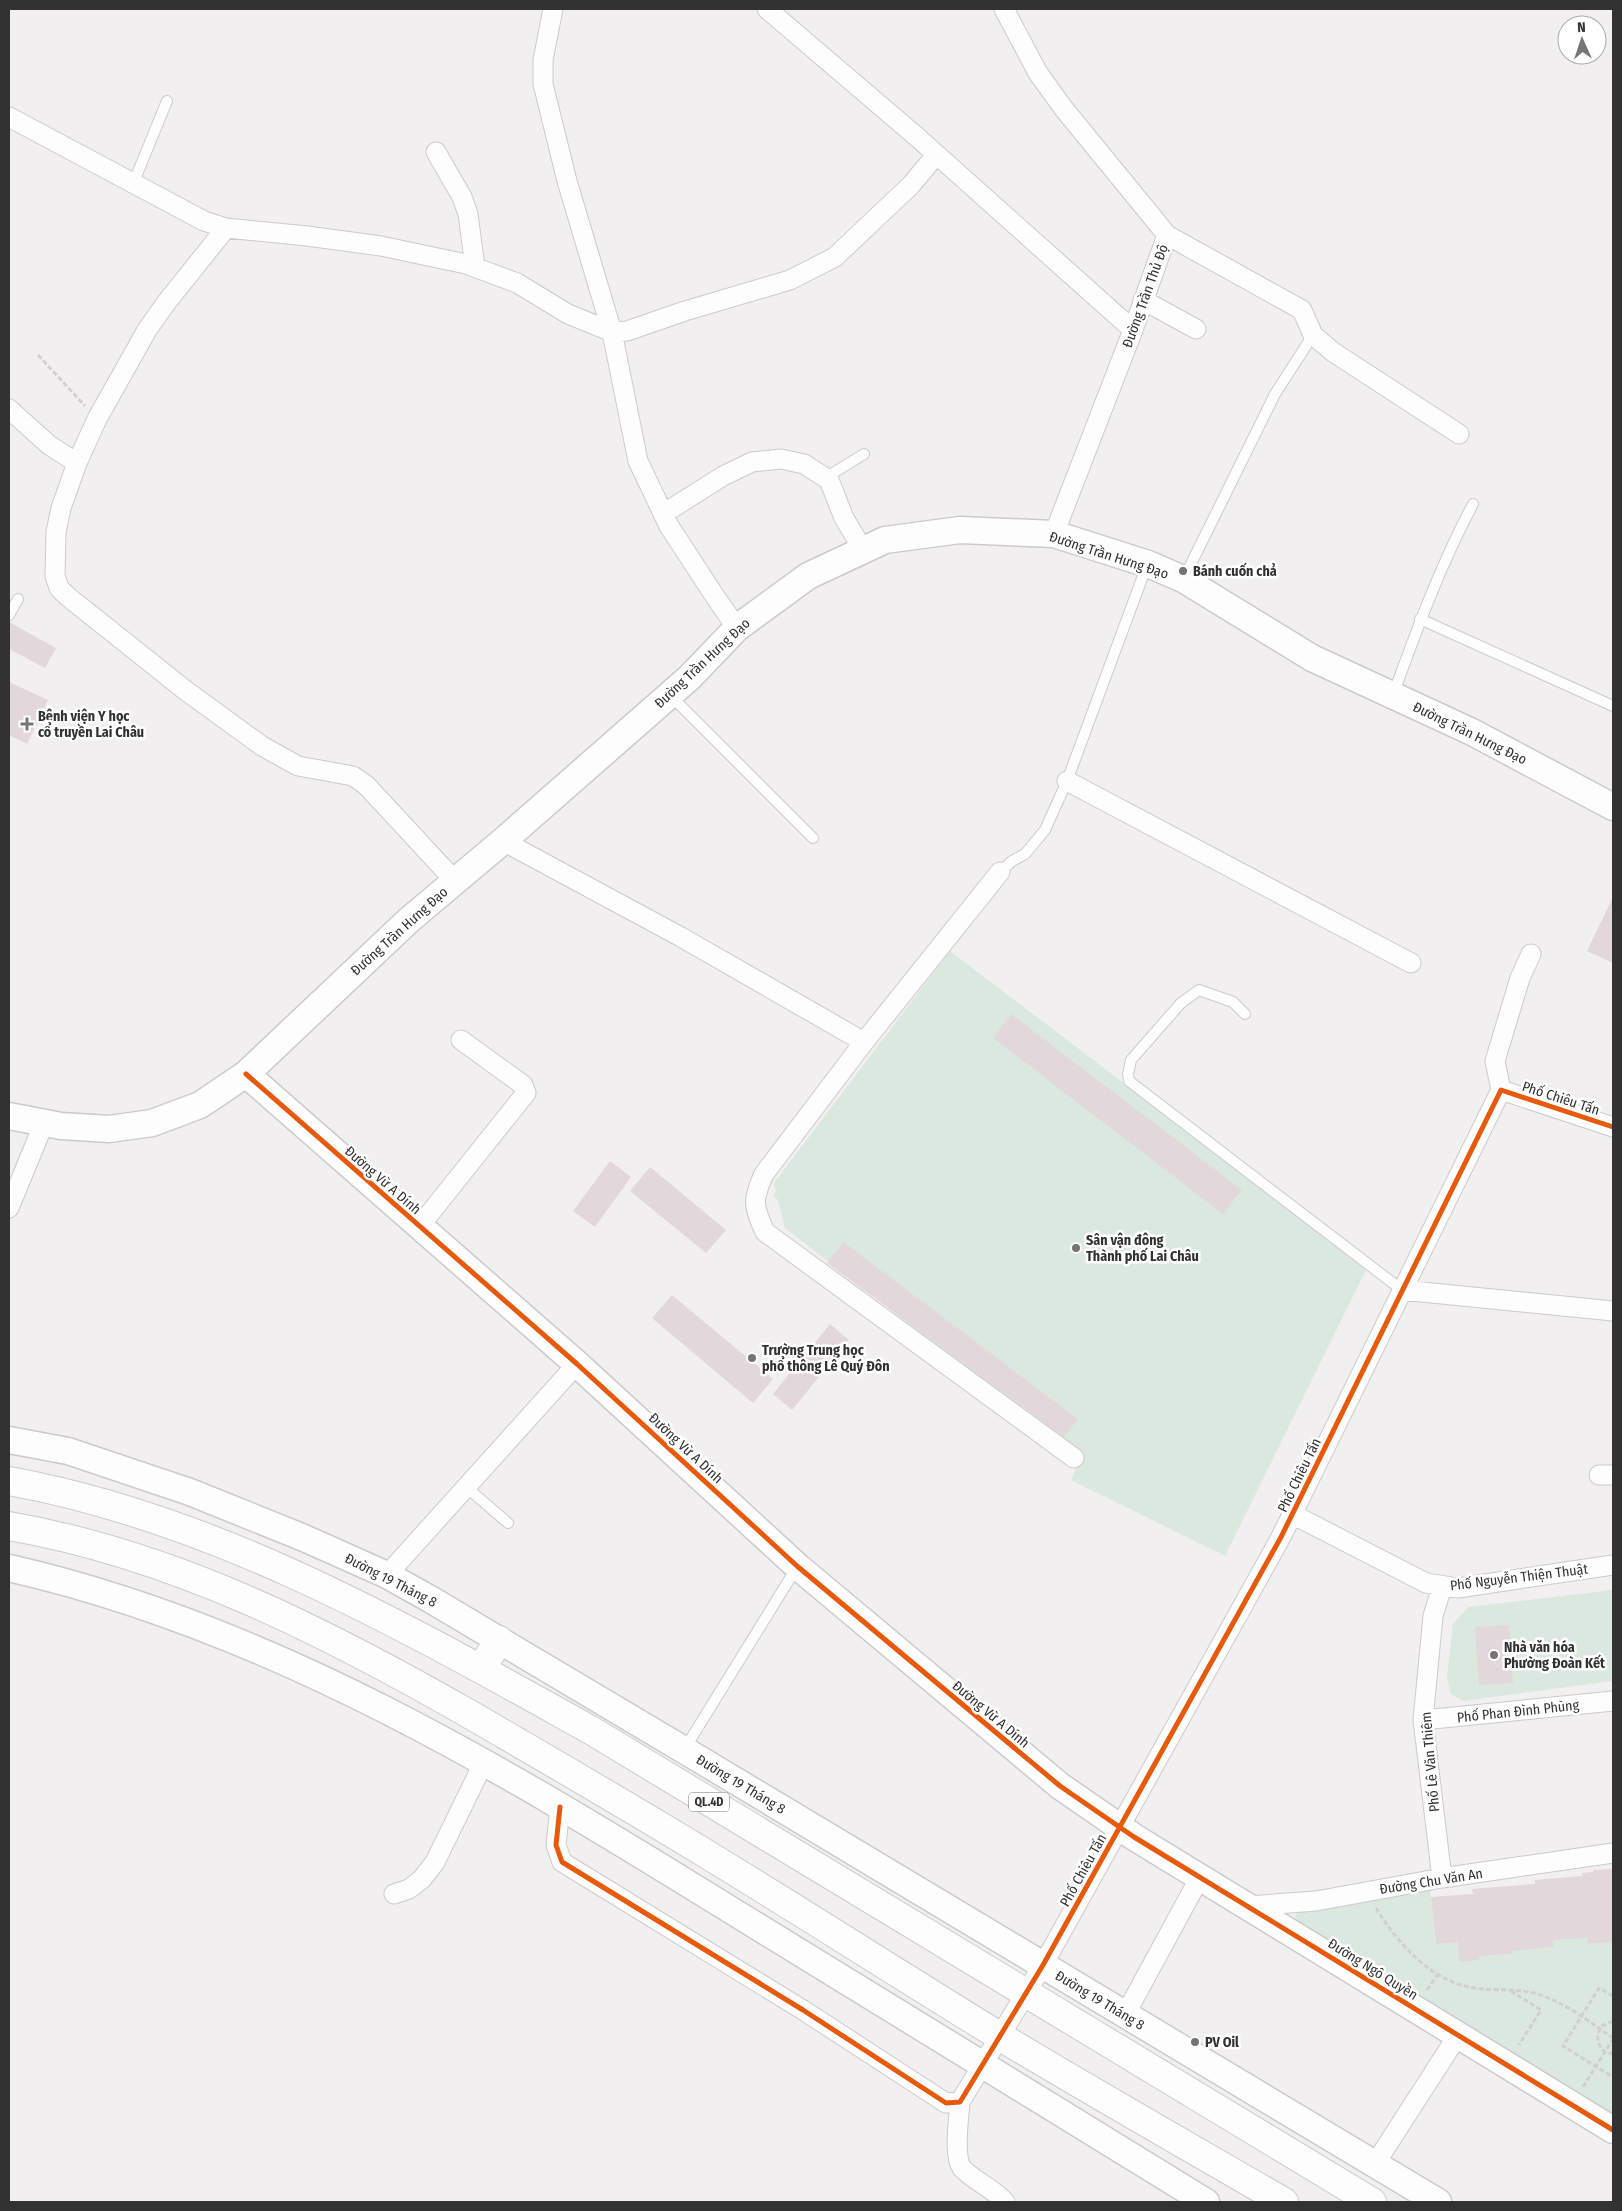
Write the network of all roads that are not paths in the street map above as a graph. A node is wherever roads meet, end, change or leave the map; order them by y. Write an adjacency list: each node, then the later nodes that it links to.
1 (553, 9): 15 (street)
2 (767, 9): 7 (street)
3 (1004, 9): 10 (street, Đường Trần Thủ Độ)
4 (166, 101): 8 (lane)
5 (9, 117): 8 (street)
6 (436, 152): 11 (street)
7 (936, 154): 14 (street); 15 (street)
8 (133, 184): 9 (street)
9 (226, 228): 11 (street); 20 (street)
10 (1166, 236): 12 (street, Đường Trần Thủ Độ); 16 (street)
11 (476, 267): 15 (street)
12 (1143, 300): 13 (street); 14 (street, Đường Trần Thủ Độ)
13 (1196, 328)
14 (1133, 330): 24 (street, Đường Trần Thủ Độ)
15 (612, 332): 23 (street)
16 (1313, 335): 18 (street); 27 (lane)
17 (9, 409): 20 (street)
18 (1460, 434)
19 (864, 454): 21 (lane)
20 (77, 463): 40 (street)
21 (825, 478): 23 (street); 25 (street)
22 (1473, 504): 30 (lane)
23 (664, 514): 31 (street)
24 (1054, 534): 25 (street, Đường Trần Hưng Đạo); 26 (street, Đường Trần Hưng Đạo)
25 (863, 550): 31 (street, Đường Trần Hưng Đạo)
26 (1148, 564): 27 (street, Đường Trần Hưng Đạo); 35 (lane)
27 (1183, 579): 33 (street, Đường Trần Hưng Đạo)
28 (18, 599): 29 (lane)
29 (9, 615)
30 (1420, 619): 33 (lane); 34 (lane)
31 (737, 628): 32 (street, Đường Trần Hưng Đạo)
32 (669, 694): 37 (lane); 38 (street, Đường Trần Hưng Đạo)
33 (1393, 696): 36 (street, Đường Trần Hưng Đạo)
34 (1613, 706)
35 (1067, 781): 39 (lane); 42 (street)
36 (1613, 807)
37 (813, 838)
38 (503, 841): 40 (street, Đường Trần Hưng Đạo); 45 (street)
39 (1000, 872): 45 (street)
40 (455, 881): 46 (street, Đường Trần Hưng Đạo)
41 (1531, 954): 47 (street)
42 (1410, 963)
43 (1245, 1014): 53 (lane)
44 (460, 1040): 52 (street)
45 (864, 1042): 57 (street)
46 (246, 1074): 49 (street, Đường Trần Hưng Đạo); 52 (street, Đường Vừ A Dính)
47 (1501, 1090): 50 (street, Phố Chiêu Tấn); 53 (street, Phố Chiêu Tấn)
48 (9, 1116): 49 (street, Đường Trần Hưng Đạo)
49 (44, 1123): 51 (street)
50 (1613, 1127)
51 (9, 1208)
52 (419, 1227): 55 (street, Đường Vừ A Dính)
53 (1402, 1290): 54 (street); 60 (street, Phố Chiêu Tấn)
54 (1613, 1311)
55 (577, 1364): 59 (street); 64 (street, Đường Vừ A Dính)
56 (9, 1440): 66 (street, Đường 19 Tháng 8)
57 (1074, 1458)
58 (9, 1480): 69 (highway, QL.4D)
59 (465, 1486): 61 (lane); 66 (street)
60 (1292, 1514): 67 (street, Phố Nguyễn Thiện Thuật); 75 (street, Phố Chiêu Tấn)
61 (508, 1523)
62 (9, 1526): 85 (highway)
63 (1613, 1565): 67 (street, Phố Nguyễn Thiện Thuật)
64 (797, 1566): 72 (lane); 75 (street, Đường Vừ A Dính)
65 (9, 1568): 73 (street)
66 (387, 1575): 68 (street, Đường 19 Tháng 8)
67 (1442, 1587): 71 (street, Phố Lê Văn Thiêm)
68 (499, 1640): 69 (highway); 72 (street, Đường 19 Tháng 8)
69 (481, 1669): 82 (highway, QL.4D)
70 (1613, 1701): 71 (street, Phố Phan Đình Phùng)
71 (1423, 1720): 78 (street, Phố Lê Văn Thiêm)
72 (684, 1750): 81 (street, Đường 19 Tháng 8)
73 (484, 1762): 74 (street); 79 (street)
74 (560, 1807): 86 (street); 87 (street)
75 (1120, 1827): 77 (street, Đường Ngô Quyền); 81 (street, Phố Chiêu Tấn)
76 (1613, 1853): 78 (street, Đường Chu Văn An)
77 (1200, 1877): 80 (street, Đường Ngô Quyền); 83 (street)
78 (1442, 1878): 80 (street, Đường Chu Văn An)
79 (394, 1894)
80 (1248, 1906): 84 (street, Đường Ngô Quyền)
81 (1042, 1965): 82 (street, Phố Chiêu Tấn); 83 (street, Đường 19 Tháng 8)
82 (1026, 1994): 85 (street, Phố Chiêu Tấn); 93 (highway, QL.4D)
83 (1125, 2015): 89 (street, Đường 19 Tháng 8)
84 (1458, 2035): 88 (street, Đường Ngô Quyền); 89 (street)
85 (1001, 2037): 86 (street, Phố Chiêu Tấn); 92 (highway)
86 (983, 2066): 87 (street, Phố Chiêu Tấn); 91 (street)
87 (960, 2102): 90 (street)
88 (1613, 2130)
89 (1375, 2164): 94 (street, Đường 19 Tháng 8)
90 (1005, 2202)
91 (1206, 2202)
92 (1284, 2202)
93 (1372, 2202)
94 (1438, 2202)

